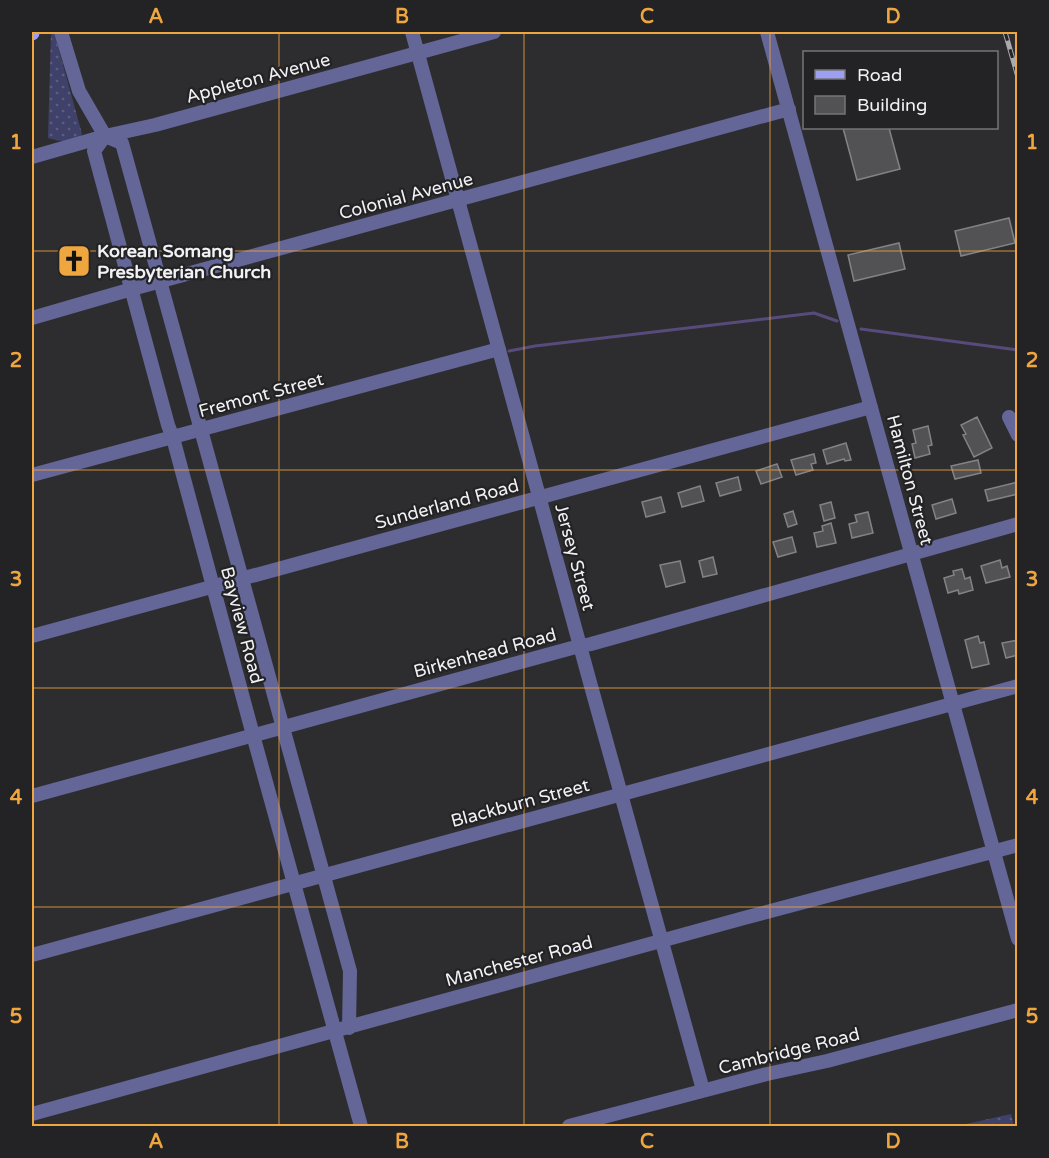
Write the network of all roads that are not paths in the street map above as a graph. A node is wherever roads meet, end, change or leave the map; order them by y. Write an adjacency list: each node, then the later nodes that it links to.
1 (60, 32): 7 (street, Bayview Road)
2 (412, 32): 5 (street, Jersey Street)
3 (494, 32): 5 (street, Appleton Avenue)
4 (767, 32): 6 (street, Hamilton Street)
5 (418, 52): 7 (street, Appleton Avenue); 9 (street, Jersey Street)
6 (789, 109): 9 (street, Colonial Avenue); 14 (street, Hamilton Street)
7 (105, 136): 8 (street, Appleton Avenue); 10 (street, Bayview Road); 11 (street, Bayview Road)
8 (32, 157)
9 (459, 200): 10 (street, Colonial Avenue); 13 (street, Jersey Street)
10 (161, 281): 11 (street, Colonial Avenue); 16 (street, Bayview Road)
11 (132, 289): 12 (street, Colonial Avenue); 18 (street, Bayview Road)
12 (32, 318)
13 (500, 349): 16 (street, Fremont Street); 20 (street, Jersey Street)
14 (871, 407): 20 (street, Sunderland Road); 22 (street, Hamilton Street)
15 (1009, 417): 17 (street)
16 (200, 430): 18 (street, Fremont Street); 23 (street, Bayview Road)
17 (1017, 435)
18 (173, 438): 19 (street, Fremont Street); 24 (street, Bayview Road)
19 (32, 476)
20 (540, 497): 23 (street, Sunderland Road); 26 (street, Jersey Street)
21 (1017, 524): 22 (street, Birkenhead Road)
22 (911, 554): 26 (street, Birkenhead Road); 28 (street, Hamilton Street)
23 (241, 578): 24 (street, Sunderland Road); 29 (street, Bayview Road)
24 (212, 586): 25 (street, Sunderland Road); 30 (street, Bayview Road)
25 (32, 636)
26 (579, 646): 29 (street, Birkenhead Road); 31 (street, Jersey Street)
27 (1017, 686): 28 (street, Blackburn Street)
28 (953, 703): 31 (street, Blackburn Street); 34 (street, Hamilton Street)
29 (282, 727): 30 (street, Birkenhead Road); 35 (street, Bayview Road)
30 (253, 735): 32 (street, Birkenhead Road); 36 (street, Bayview Road)
31 (621, 794): 35 (street, Blackburn Street); 38 (street, Jersey Street)
32 (32, 796)
33 (1017, 845): 34 (street, Manchester Road)
34 (994, 852): 37 (street, Hamilton Street); 38 (street, Manchester Road)
35 (323, 876): 36 (street, Blackburn Street); 41 (street, Bayview Road)
36 (294, 884): 39 (street, Blackburn Street); 42 (street, Bayview Road)
37 (1017, 939)
38 (661, 941): 41 (street, Manchester Road); 43 (street, Jersey Street)
39 (32, 955)
40 (1017, 1010): 43 (street, Cambridge Road)
41 (349, 1028): 42 (street, Manchester Road)
42 (334, 1032): 44 (street, Manchester Road); 45 (street, Bayview Road)
43 (703, 1090): 46 (street, Cambridge Road)
44 (32, 1114)
45 (361, 1126)
46 (568, 1126)

